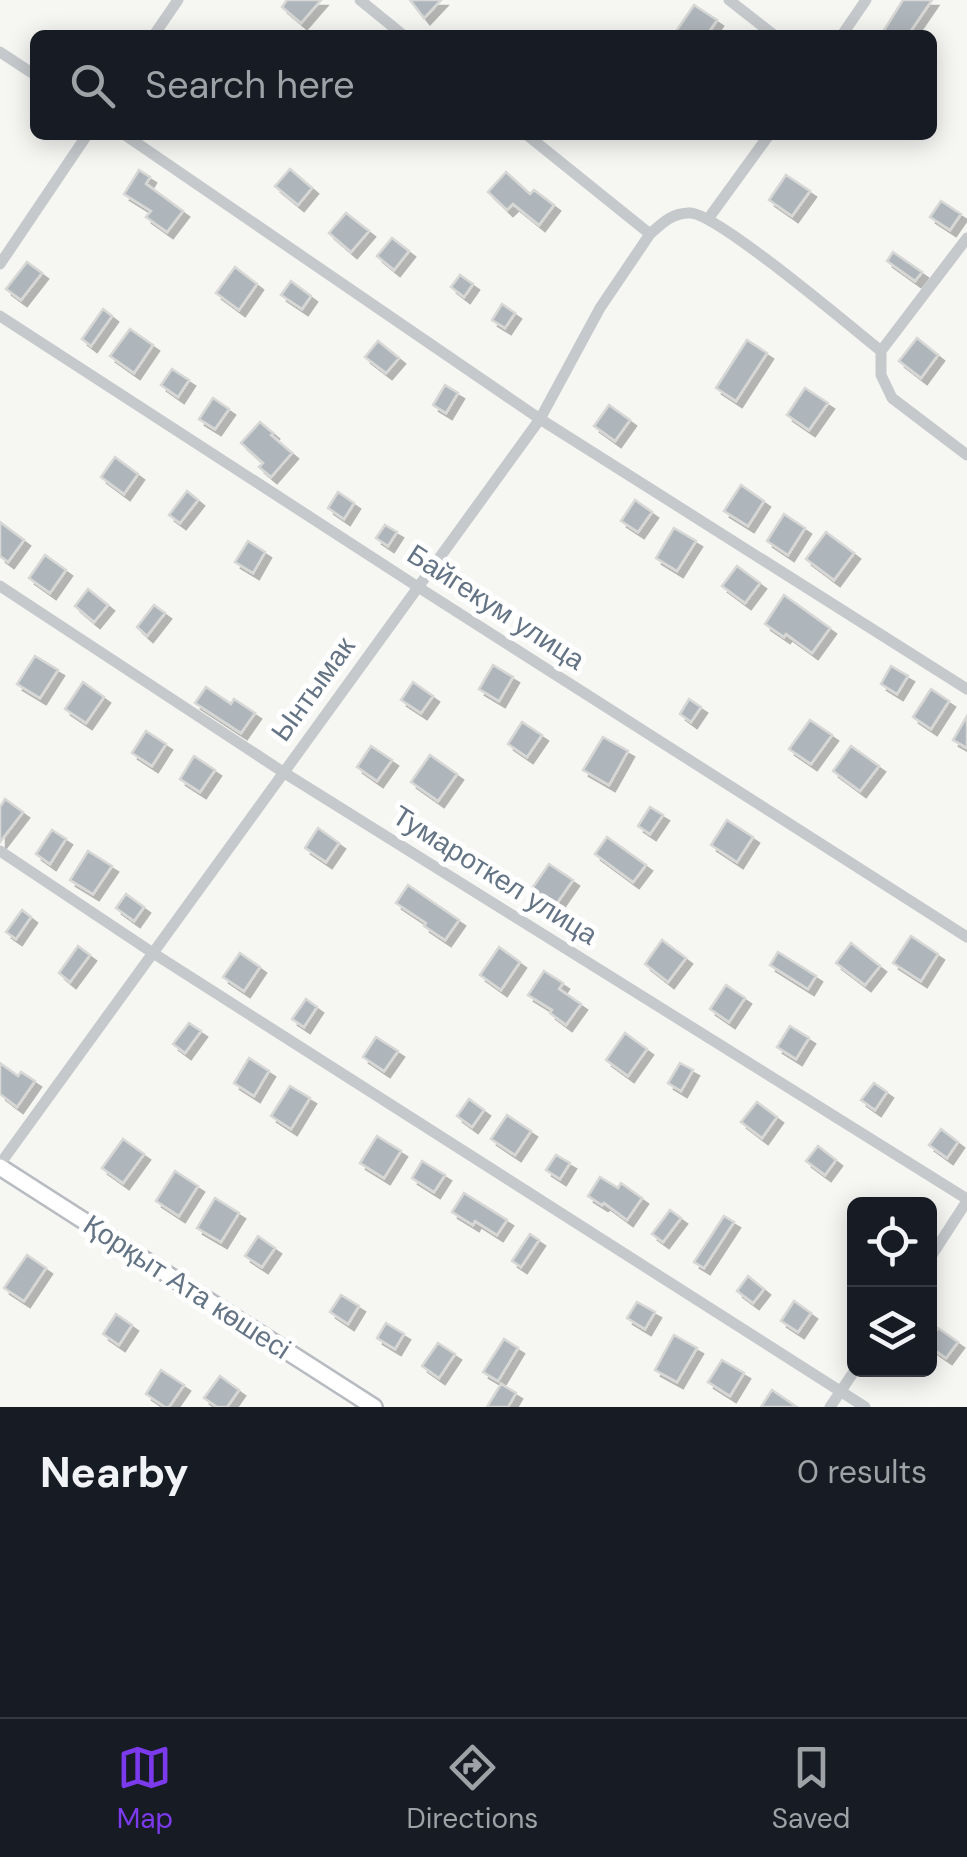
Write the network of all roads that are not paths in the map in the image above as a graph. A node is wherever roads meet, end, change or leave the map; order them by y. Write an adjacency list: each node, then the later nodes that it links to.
1 (178, 0): 5 (street)
2 (360, 0): 6 (street)
3 (729, 0): 7 (street)
4 (866, 0): 8 (street)
5 (157, 30)
6 (397, 30)
7 (768, 30)
8 (845, 30)
9 (0, 52): 10 (street)
10 (30, 72)
11 (84, 140): 18 (street)
12 (132, 140): 21 (street)
13 (533, 140): 16 (street)
14 (765, 140): 15 (street)
15 (708, 219): 16 (street); 20 (street)
16 (650, 234): 21 (street, Ынтымак)
17 (967, 238): 20 (street)
18 (0, 264)
19 (0, 316): 24 (street, Байгекум улица)
20 (881, 351): 22 (street)
21 (540, 419): 24 (street, Ынтымак); 25 (street)
22 (967, 455)
23 (0, 586): 26 (street, Тумароткел улица)
24 (418, 587): 26 (street, Ынтымак); 28 (street, Байгекум улица)
25 (967, 688)
26 (284, 772): 29 (street, Ынтымак); 31 (street, Тумароткел улица)
27 (0, 851): 29 (street)
28 (967, 936)
29 (153, 952): 30 (street, Ынтымак); 34 (street)
30 (0, 1165): 35 (main road, Қорқыт Ата көшесі)
31 (967, 1200): 32 (street)
32 (937, 1247)
33 (851, 1377): 34 (street)
34 (841, 1392): 36 (street); 37 (street)
35 (374, 1407)
36 (830, 1407)
37 (865, 1407)

